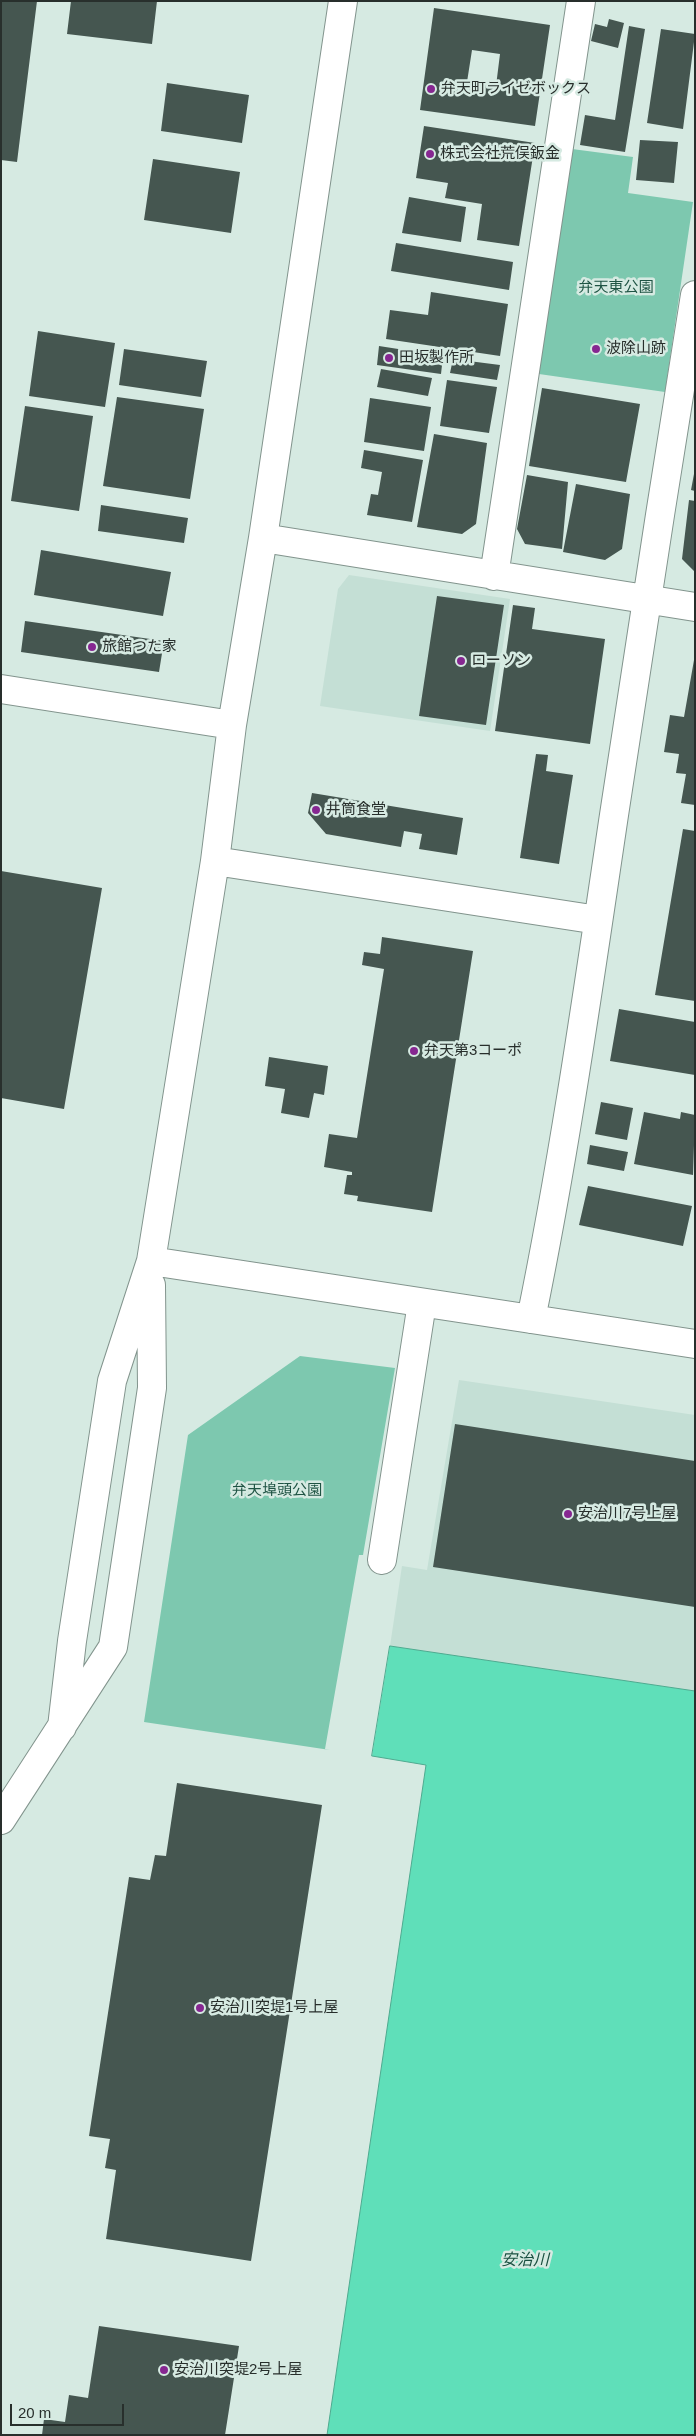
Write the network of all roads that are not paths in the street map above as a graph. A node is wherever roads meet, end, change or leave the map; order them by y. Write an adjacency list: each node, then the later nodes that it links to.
1 (343, 1): 4 (street)
2 (581, 1): 5 (street)
3 (695, 295): 6 (street)
4 (263, 538): 5 (street); 9 (street)
5 (494, 576): 6 (street)
6 (646, 600): 7 (street); 11 (street)
7 (695, 607)
8 (1, 689): 9 (street)
9 (232, 724): 10 (street)
10 (215, 861): 11 (street); 12 (street)
11 (598, 920): 14 (street)
12 (151, 1261): 13 (street); 17 (street); 17 (street)
13 (422, 1303): 14 (street); 16 (street)
14 (531, 1319): 15 (street)
15 (695, 1344)
16 (382, 1560)
17 (62, 1727): 18 (street)
18 (1, 1820)

